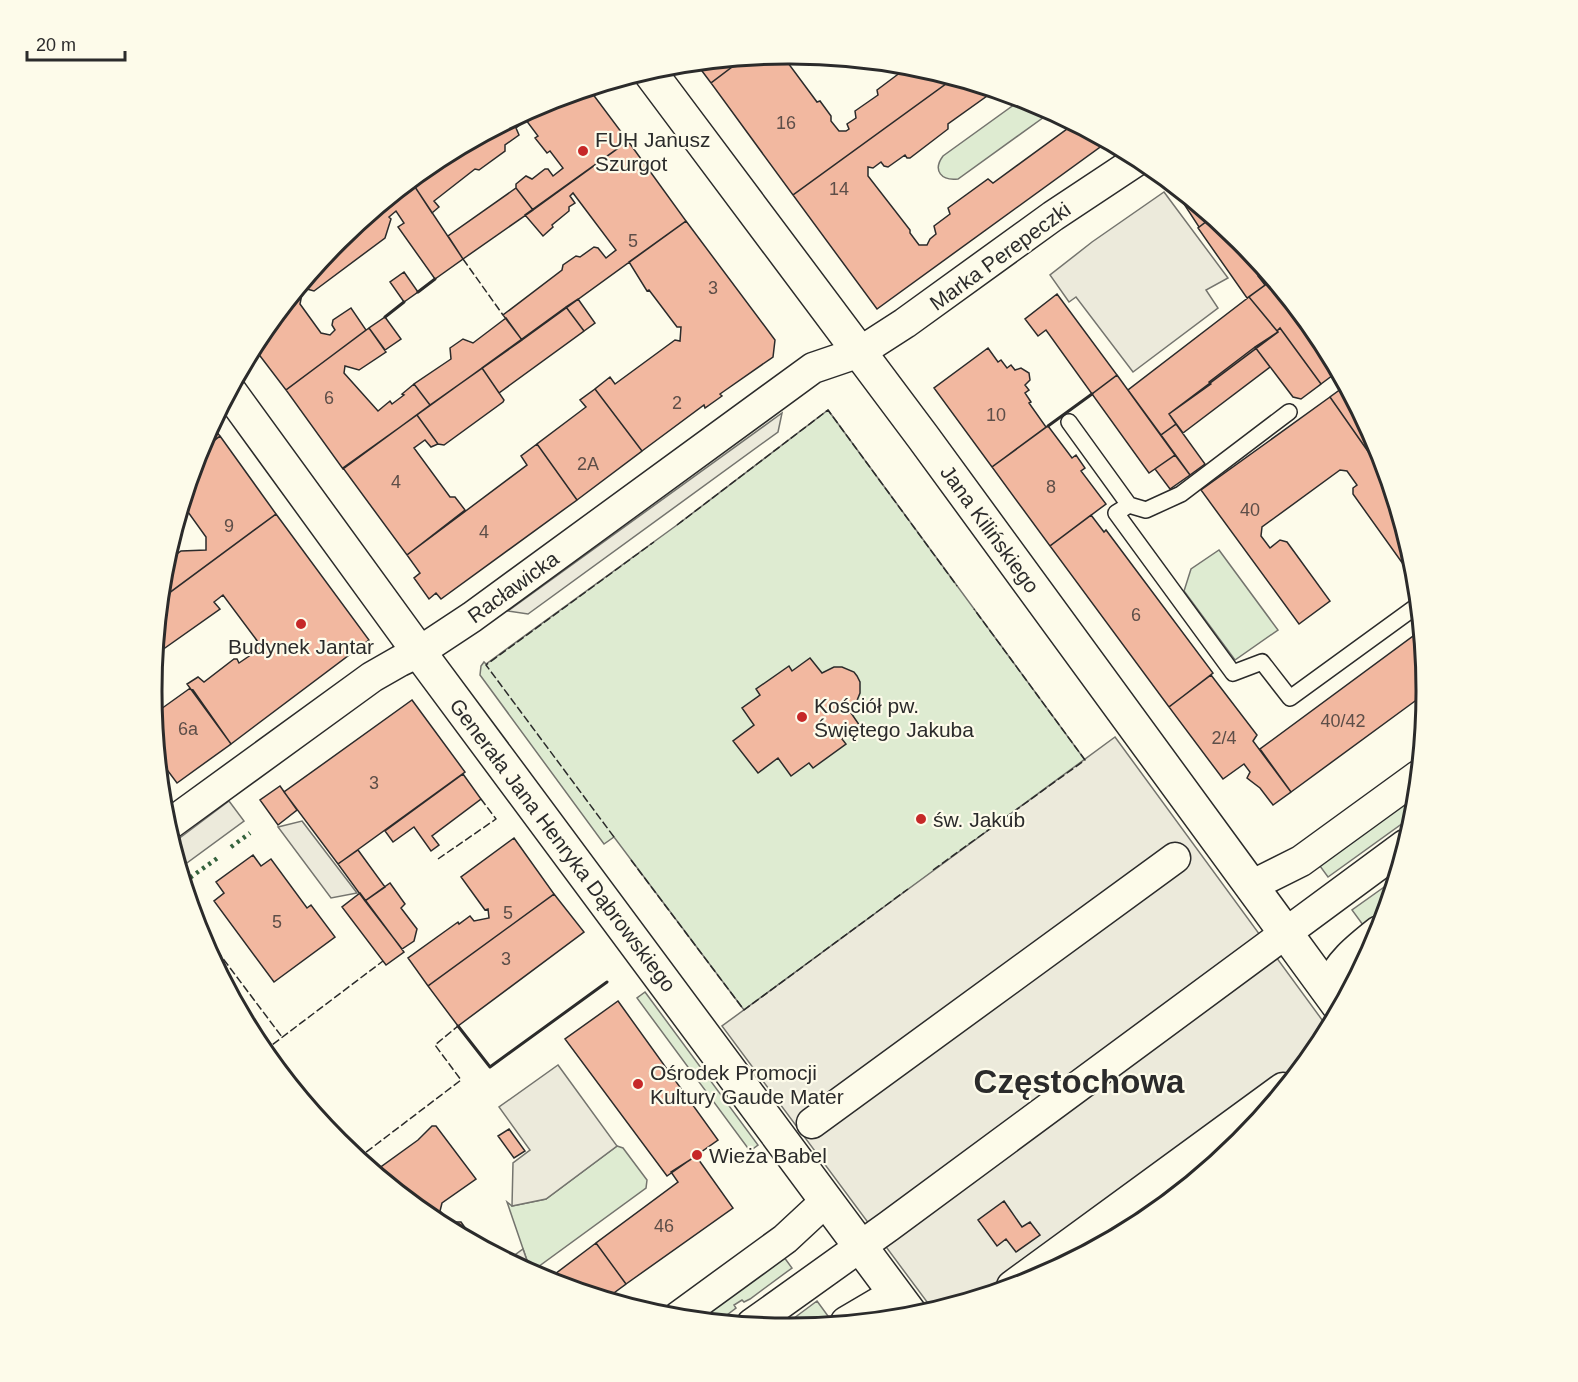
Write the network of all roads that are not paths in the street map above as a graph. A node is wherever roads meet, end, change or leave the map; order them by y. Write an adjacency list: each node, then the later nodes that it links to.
1 (655, 80): 3 (street, Jana Kilińskiego)
2 (1130, 165): 3 (street, Marka Perepeczki)
3 (860, 352): 9 (street, Racławicka); 14 (street, Jana Kilińskiego)
4 (235, 399): 9 (street, Generała Jana Henryka Dąbrowskiego)
5 (1289, 412): 7 (lane)
6 (1069, 422): 7 (lane)
7 (1129, 505): 8 (lane)
8 (1410, 611)
9 (420, 652): 11 (street, Racławicka); 20 (street, Generała Jana Henryka Dąbrowskiego)
10 (1408, 783): 14 (street)
11 (176, 819)
12 (1394, 853): 15 (street)
13 (1175, 858): 19 (street)
14 (1251, 886): 15 (street, Jana Kilińskiego)
15 (1285, 932): 17 (street, Jana Kilińskiego); 21 (street)
16 (1362, 945): 17 (street)
17 (1333, 998)
18 (1258, 1107): 22 (street)
19 (812, 1123)
20 (827, 1200): 21 (street, Generała Jana Henryka Dąbrowskiego); 25 (street)
21 (854, 1251): 24 (street, Generała Jana Henryka Dąbrowskiego); 27 (street)
22 (1042, 1264)
23 (902, 1306): 26 (street)
24 (904, 1306)
25 (689, 1309)
26 (861, 1313)
27 (762, 1317)

